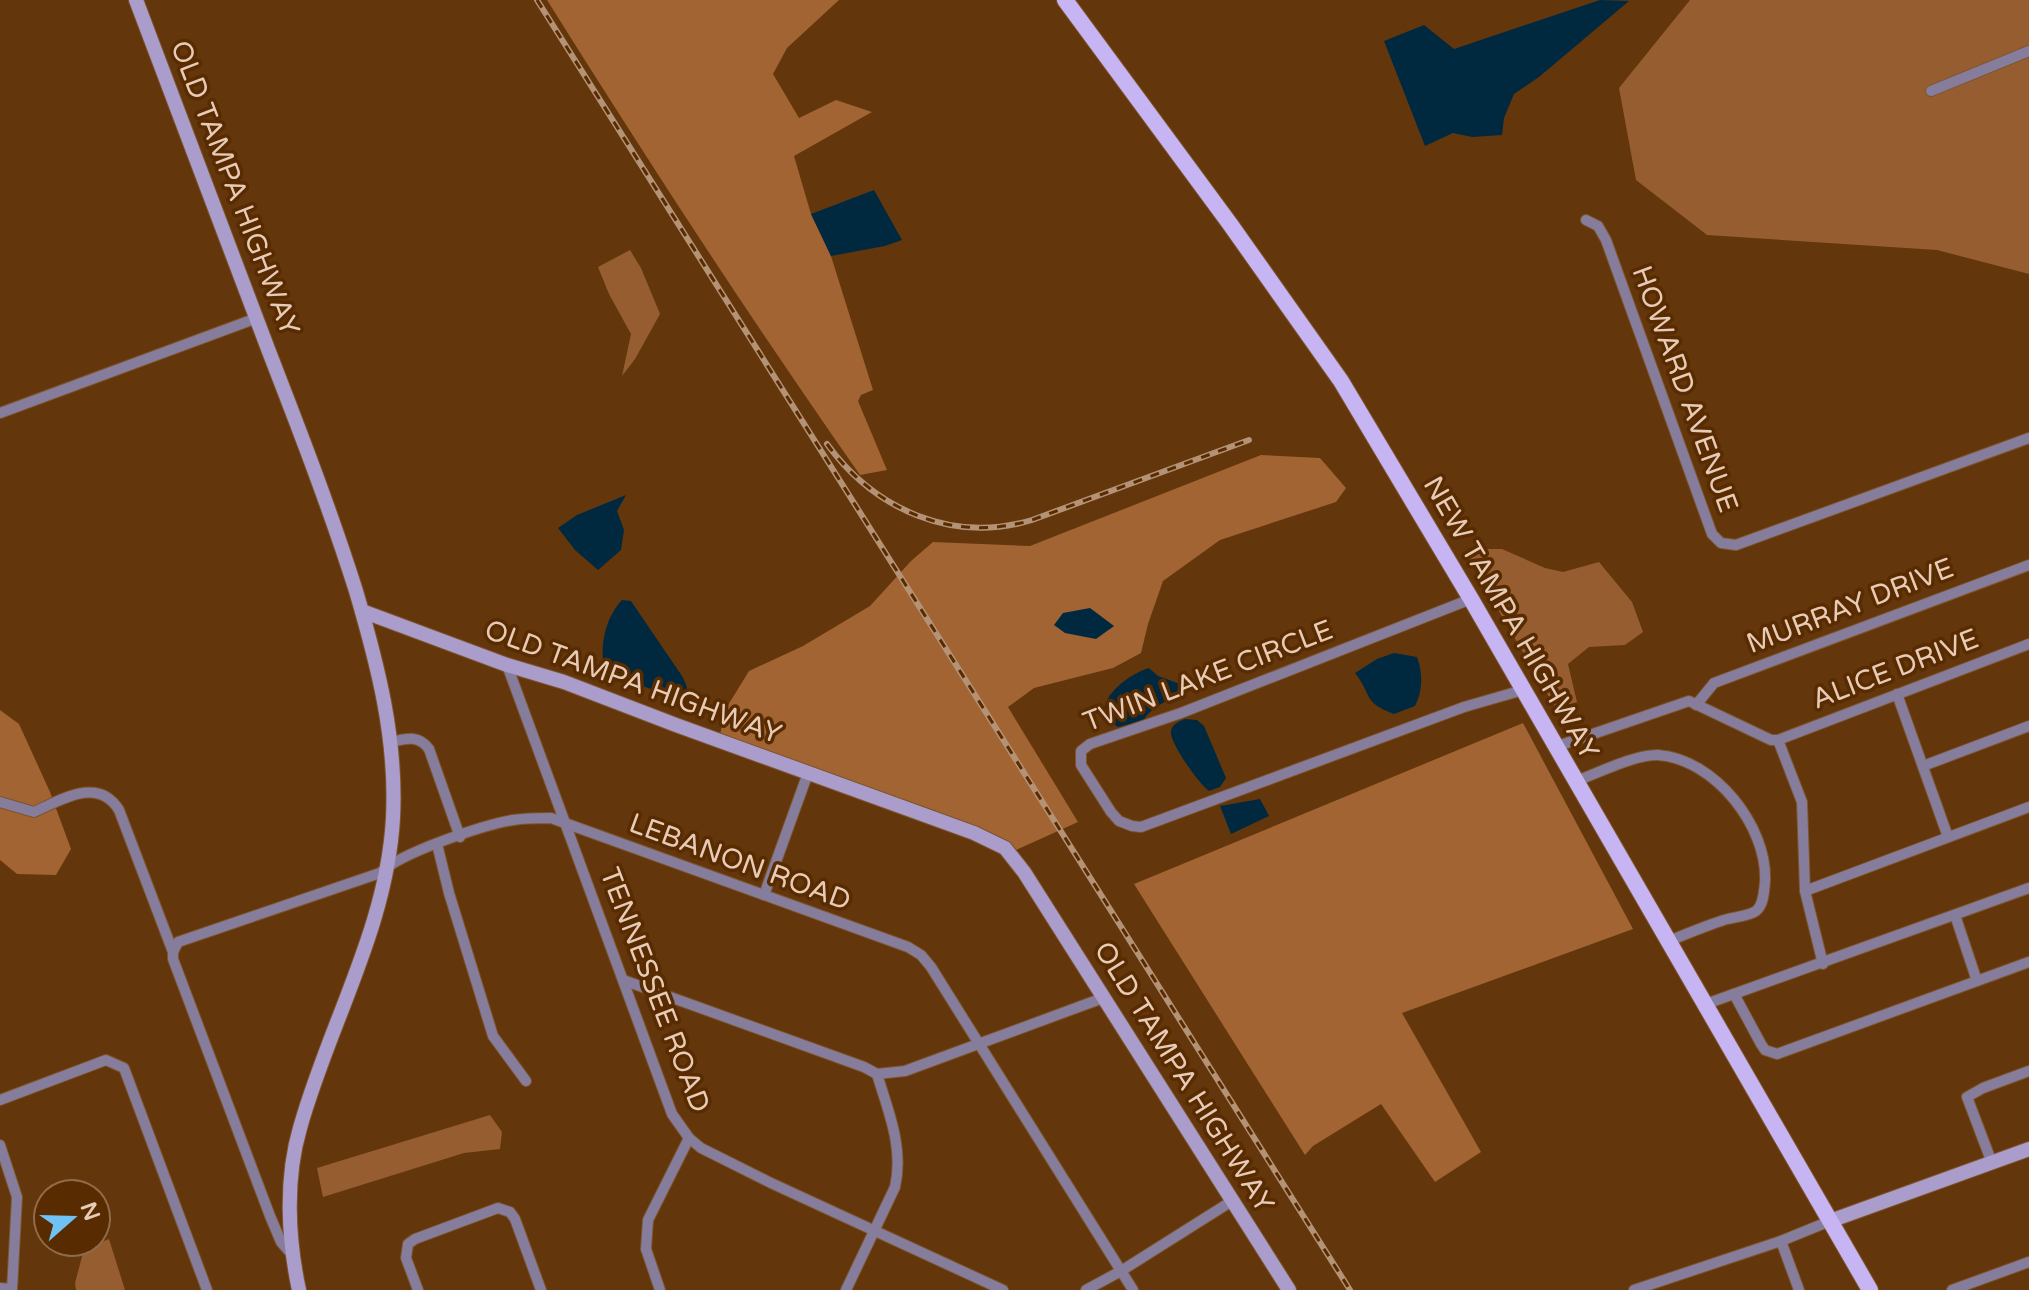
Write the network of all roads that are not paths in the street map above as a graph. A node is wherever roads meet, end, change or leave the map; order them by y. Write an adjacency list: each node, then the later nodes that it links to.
1 (136, 0): 6 (main road, OLD TAMPA HIGHWAY)
2 (1065, 0): 10 (main road, NEW TAMPA HIGHWAY)
3 (2029, 51): 4 (street)
4 (1931, 91)
5 (1586, 220): 8 (street, HOWARD AVENUE)
6 (257, 318): 7 (street); 11 (main road, OLD TAMPA HIGHWAY)
7 (0, 413)
8 (2029, 438)
9 (2029, 565): 16 (street, MURRAY DRIVE)
10 (1471, 599): 14 (main road, NEW TAMPA HIGHWAY); 14 (street, TWIN LAKE CIRCLE)
11 (362, 611): 13 (main road, OLD TAMPA HIGHWAY); 19 (main road)
12 (2029, 644): 15 (street, ALICE DRIVE)
13 (507, 665): 22 (main road, OLD TAMPA HIGHWAY); 26 (street, TENNESSEE ROAD)
14 (1523, 690): 20 (main road, NEW TAMPA HIGHWAY)
15 (1897, 694): 18 (street, ALICE DRIVE); 21 (street)
16 (1696, 705): 18 (street); 20 (street)
17 (2029, 726): 21 (street)
18 (1778, 740): 32 (street)
19 (391, 742): 27 (street); 30 (main road)
20 (1555, 747): 23 (main road, NEW TAMPA HIGHWAY)
21 (1923, 766): 28 (street)
22 (808, 773): 33 (street); 42 (main road, OLD TAMPA HIGHWAY)
23 (1576, 781): 35 (main road, NEW TAMPA HIGHWAY); 35 (street)
24 (0, 802): 36 (street)
25 (2029, 807): 28 (street)
26 (566, 823): 27 (street, LEBANON ROAD); 33 (street, LEBANON ROAD); 39 (street, TENNESSEE ROAD)
27 (460, 837): 29 (street, LEBANON ROAD)
28 (1948, 837): 32 (street)
29 (437, 844): 30 (street, LEBANON ROAD); 47 (street)
30 (388, 865): 36 (street, LEBANON ROAD); 57 (main road)
31 (2029, 888): 34 (street)
32 (1805, 891): 38 (street)
33 (764, 895): 44 (street, LEBANON ROAD)
34 (1955, 915): 38 (street); 40 (street)
35 (1669, 941): 43 (main road, NEW TAMPA HIGHWAY)
36 (173, 952): 57 (street)
37 (2029, 962): 40 (street)
38 (1823, 964): 41 (street)
39 (623, 980): 46 (street); 49 (street, TENNESSEE ROAD)
40 (1977, 981): 41 (street)
41 (1734, 994): 43 (street)
42 (1103, 998): 44 (street); 53 (main road, OLD TAMPA HIGHWAY)
43 (1706, 1004): 54 (main road, NEW TAMPA HIGHWAY)
44 (979, 1044): 46 (street); 59 (street, LEBANON ROAD)
45 (2029, 1071): 52 (street)
46 (877, 1074): 55 (street)
47 (526, 1081)
48 (0, 1100): 63 (street)
49 (689, 1138): 55 (street, TENNESSEE ROAD); 67 (street)
50 (0, 1145): 62 (street)
51 (2029, 1149): 52 (main road)
52 (1992, 1163): 54 (main road)
53 (1232, 1201): 59 (street); 72 (main road, OLD TAMPA HIGHWAY)
54 (1830, 1221): 56 (street); 75 (main road, NEW TAMPA HIGHWAY)
55 (874, 1231): 68 (street); 69 (street, TENNESSEE ROAD)
56 (1781, 1241): 60 (street); 74 (street)
57 (294, 1257): 64 (main road)
58 (2029, 1262): 76 (street)
59 (1121, 1271): 70 (street); 71 (street, LEBANON ROAD)
60 (1652, 1287): 73 (street)
61 (0, 1288): 62 (street)
62 (12, 1290)
63 (207, 1290)
64 (299, 1290)
65 (418, 1290): 66 (street)
66 (541, 1290)
67 (660, 1290)
68 (846, 1290)
69 (1003, 1290)
70 (1086, 1290)
71 (1133, 1290)
72 (1289, 1290)
73 (1634, 1290)
74 (1799, 1290)
75 (1870, 1290)
76 (1952, 1290)

